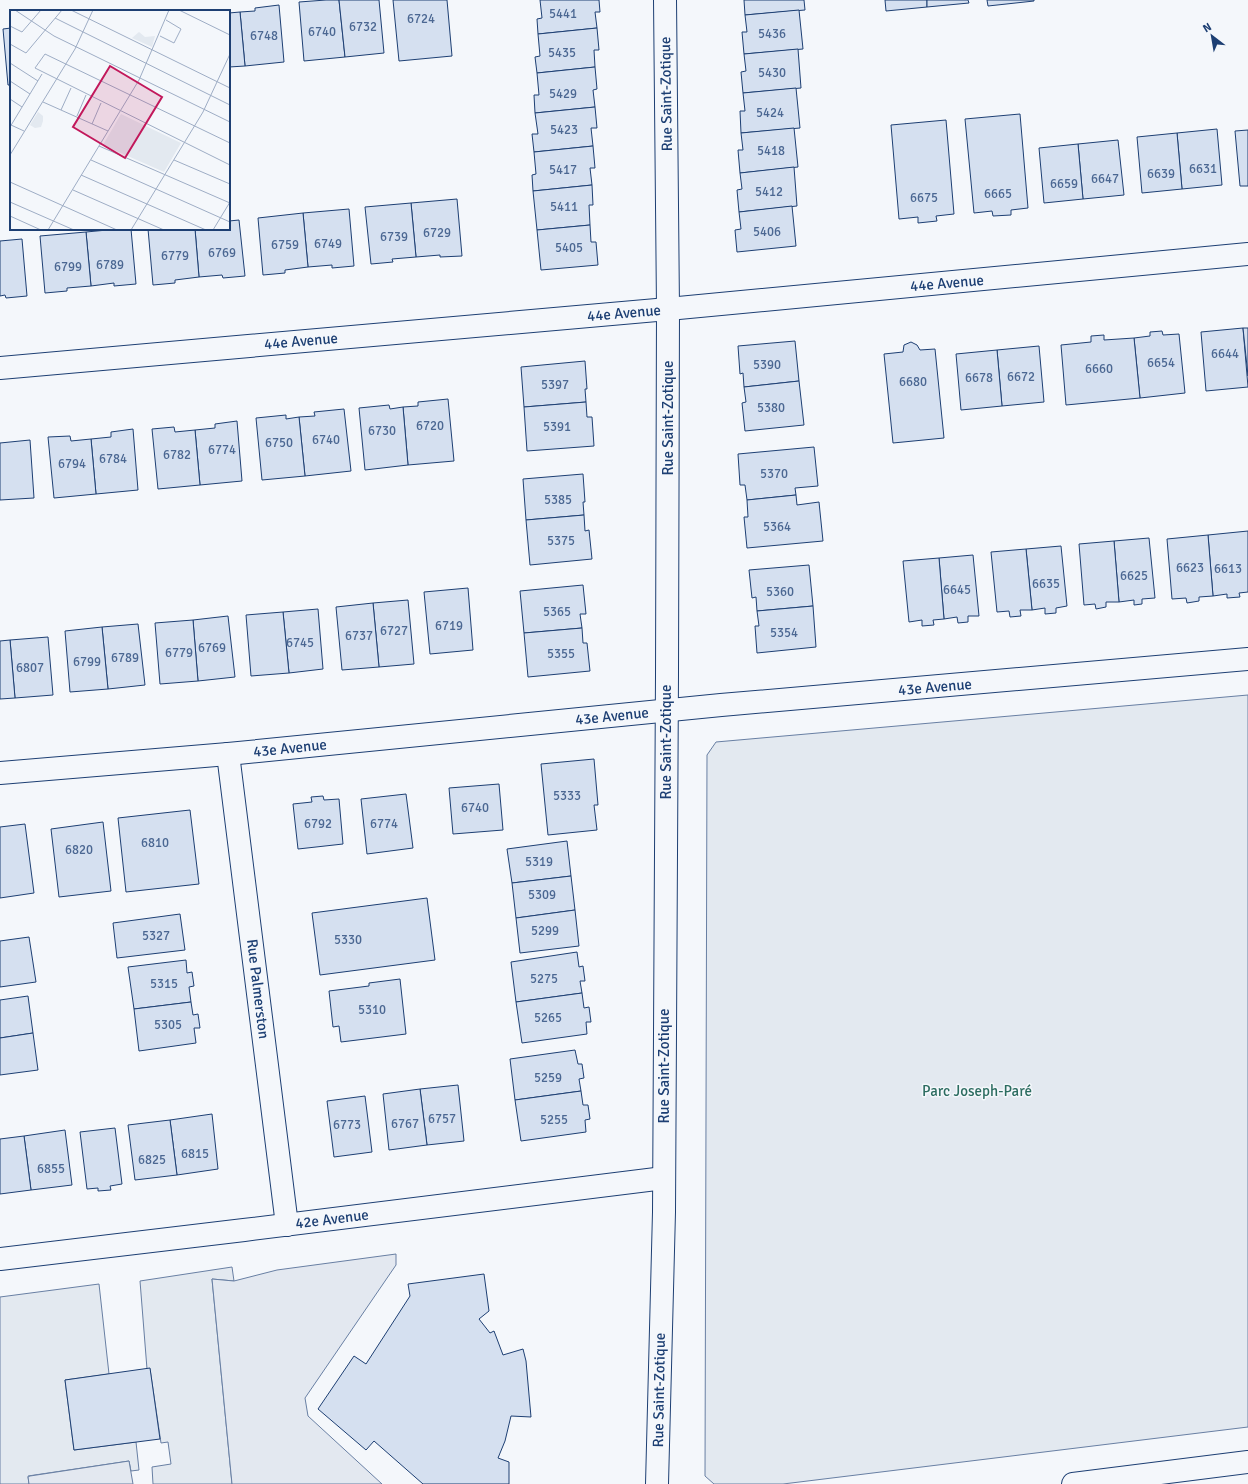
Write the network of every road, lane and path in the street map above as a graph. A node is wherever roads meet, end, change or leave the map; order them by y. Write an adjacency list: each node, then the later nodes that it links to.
1 (665, 0): 3 (street, Rue Saint-Zotique)
2 (1248, 254): 3 (street, 44e Avenue)
3 (668, 309): 4 (street, 44e Avenue); 6 (street, Rue Saint-Zotique)
4 (0, 368)
5 (1248, 659): 6 (street, 43e Avenue)
6 (666, 711): 7 (street, 43e Avenue); 9 (street, Rue Saint-Zotique)
7 (228, 754): 8 (street, 43e Avenue); 10 (street, Rue Palmerston)
8 (0, 773)
9 (664, 1178): 10 (street, 42e Avenue); 13 (street, Rue Saint-Zotique)
10 (287, 1224): 11 (street, 42e Avenue)
11 (0, 1258)
12 (1248, 1462): 14 (street)
13 (657, 1484)
14 (1073, 1484)

